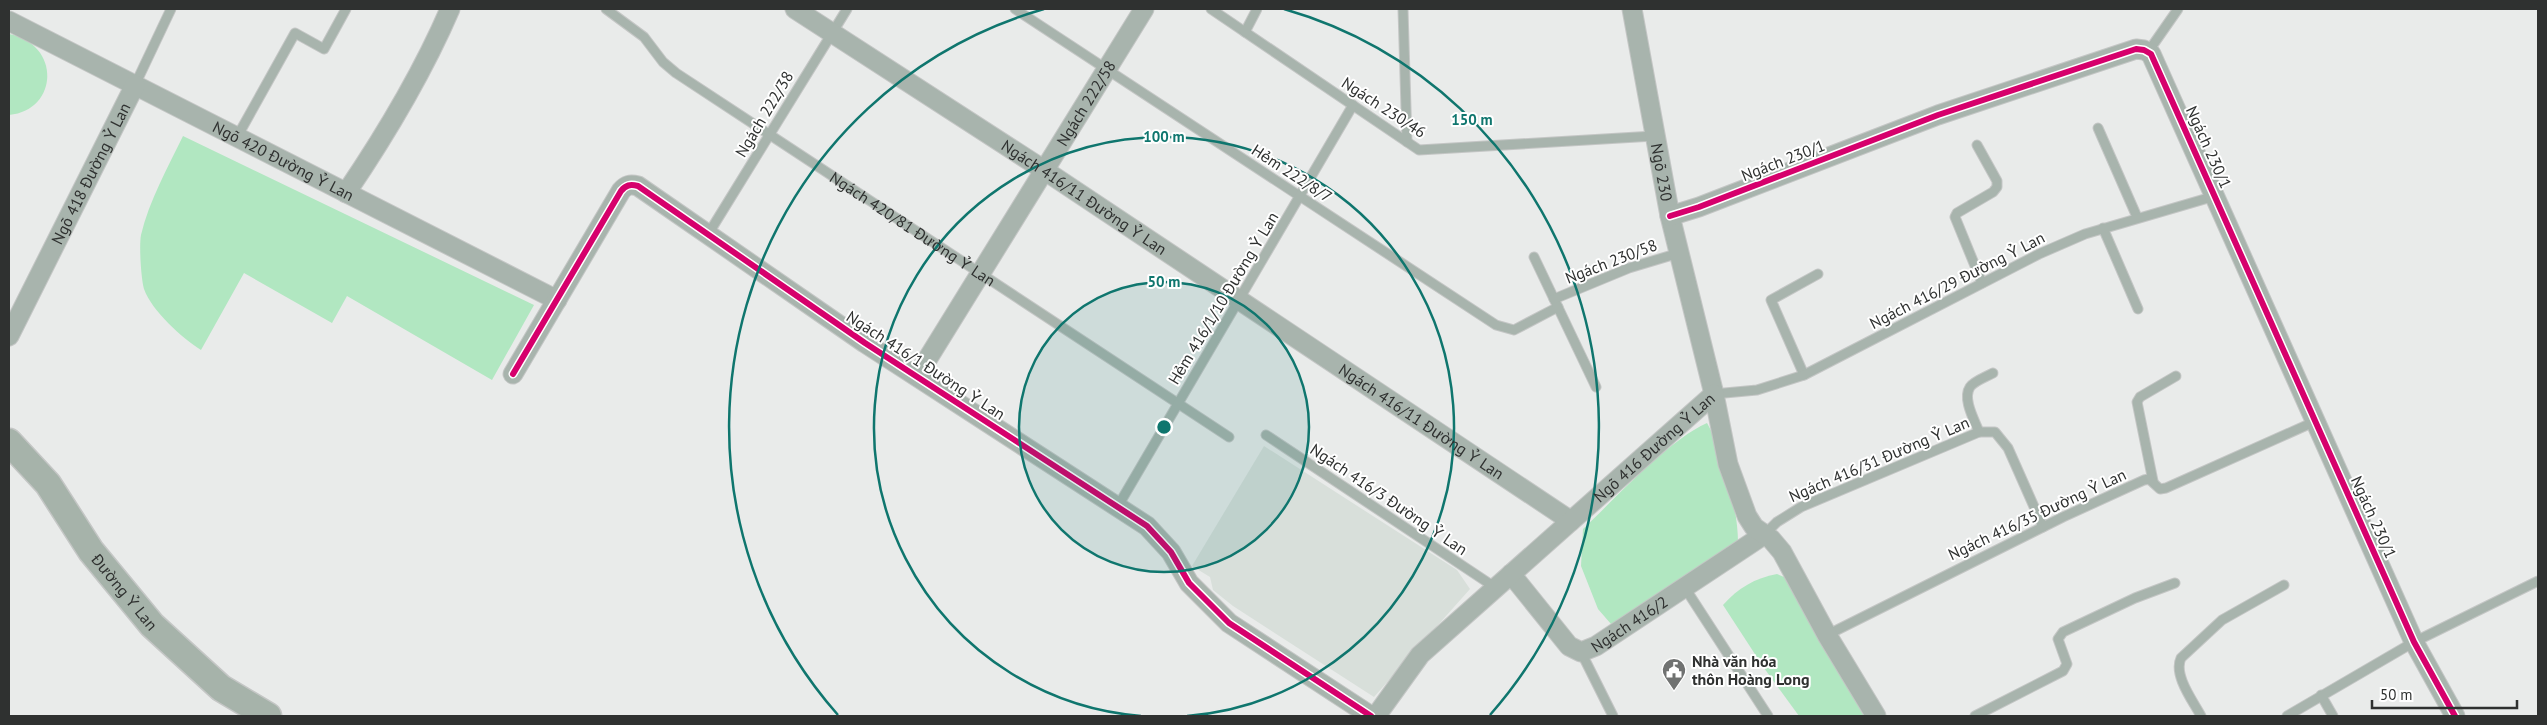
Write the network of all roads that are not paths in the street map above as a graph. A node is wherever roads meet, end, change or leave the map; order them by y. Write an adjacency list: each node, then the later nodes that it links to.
1 (171, 9): 19 (lane, Ngõ 418 Đường Ỷ Lan)
2 (346, 9): 24 (lane)
3 (450, 9): 28 (street)
4 (606, 9): 22 (lane, Ngách 420/81 Đường Ỷ Lan)
5 (796, 9): 15 (street, Ngách 416/11 Đường Ỷ Lan)
6 (847, 9): 15 (lane, Ngách 222/38)
7 (1015, 9): 18 (lane, Hẻm 222/8/7)
8 (1144, 9): 18 (street, Ngách 222/58)
9 (1211, 9): 16 (lane, Ngách 230/46)
10 (1257, 9): 16 (lane)
11 (1403, 9): 25 (lane)
12 (1632, 9): 23 (street, Ngõ 230)
13 (2178, 9): 17 (lane)
14 (9, 21): 19 (street, Ngõ 420 Đường Ỷ Lan)
15 (832, 32): 22 (lane, Ngách 222/38); 27 (street, Ngách 416/11 Đường Ỷ Lan)
16 (1245, 32): 20 (lane, Ngách 230/46)
17 (2148, 52): 30 (street, Ngách 230/1); 31 (street, Ngách 230/1)
18 (1106, 69): 27 (street, Ngách 222/58); 29 (lane, Hẻm 222/8/7)
19 (135, 85): 24 (street, Ngõ 420 Đường Ỷ Lan); 44 (street, Ngõ 418 Đường Ỷ Lan)
20 (1353, 105): 25 (lane, Ngách 230/46); 29 (lane, Hẻm 416/1/10 Đường Ỷ Lan)
21 (2098, 128): 32 (lane)
22 (770, 134): 34 (lane, Ngách 222/38); 37 (lane, Ngách 420/81 Đường Ỷ Lan)
23 (1654, 136): 25 (lane, Ngách 230/46); 31 (street, Ngõ 230)
24 (237, 137): 28 (street, Ngõ 420 Đường Ỷ Lan)
25 (1407, 142)
26 (1977, 145): 39 (lane)
27 (1044, 170): 37 (street, Ngách 222/58); 41 (street, Ngách 416/11 Đường Ỷ Lan)
28 (346, 192): 40 (street, Ngõ 420 Đường Ỷ Lan)
29 (1300, 196): 41 (lane, Hẻm 416/1/10 Đường Ỷ Lan); 42 (lane, Hẻm 222/8/7)
30 (2216, 196): 32 (lane, Ngách 416/29 Đường Ỷ Lan); 53 (street, Ngách 230/1)
31 (1670, 216): 35 (street, Ngõ 230)
32 (2138, 217): 33 (lane, Ngách 416/29 Đường Ỷ Lan)
33 (2103, 228): 39 (lane, Ngách 416/29 Đường Ỷ Lan); 43 (lane)
34 (708, 236): 40 (street, Ngách 416/1 Đường Ỷ Lan); 48 (street, Ngách 416/1 Đường Ỷ Lan)
35 (1679, 253): 42 (lane, Ngách 230/58); 51 (street, Ngõ 230)
36 (1534, 257): 42 (lane, Ngách 230/58)
37 (980, 273): 48 (street, Ngách 222/58); 52 (lane, Ngách 420/81 Đường Ỷ Lan)
38 (1818, 274): 47 (lane)
39 (1982, 283): 47 (lane, Ngách 416/29 Đường Ỷ Lan)
40 (557, 300): 46 (street, Ngách 416/1 Đường Ỷ Lan)
41 (1239, 300): 52 (lane, Hẻm 416/1/10 Đường Ỷ Lan); 60 (street, Ngách 416/11 Đường Ỷ Lan)
42 (1556, 303): 50 (lane, Ngách 230/58)
43 (2138, 309)
44 (9, 336)
45 (1993, 373): 54 (lane)
46 (513, 374)
47 (1804, 375): 51 (lane, Ngách 416/29 Đường Ỷ Lan)
48 (916, 376): 59 (street, Ngách 416/1 Đường Ỷ Lan)
49 (2176, 376): 58 (lane)
50 (1596, 387)
51 (1714, 394): 60 (street, Ngõ 416 Đường Ỷ Lan); 62 (street, Ngõ 416 Đường Ỷ Lan)
52 (1178, 403): 56 (lane, Ngách 420/81 Đường Ỷ Lan); 59 (lane, Hẻm 416/1/10 Đường Ỷ Lan)
53 (2316, 420): 58 (lane, Ngách 416/35 Đường Ỷ Lan); 70 (street, Ngách 230/1)
54 (1979, 432): 61 (lane, Ngách 416/31 Đường Ỷ Lan); 62 (lane, Ngách 416/31 Đường Ỷ Lan)
55 (1266, 435): 67 (lane, Ngách 416/3 Đường Ỷ Lan)
56 (1229, 437)
57 (9, 442): 73 (main road, Đường Ỷ Lan)
58 (2153, 481): 61 (lane, Ngách 416/35 Đường Ỷ Lan)
59 (1118, 506): 74 (street, Ngách 416/1 Đường Ỷ Lan)
60 (1572, 521): 63 (street, Ngõ 416 Đường Ỷ Lan)
61 (2043, 527): 69 (lane, Ngách 416/35 Đường Ỷ Lan)
62 (1765, 534): 68 (street, Ngách 416/2); 69 (street, Ngõ 416 Đường Ỷ Lan)
63 (1512, 574): 67 (street, Ngõ 416 Đường Ỷ Lan); 71 (street, Ngách 416/2)
64 (2538, 581): 70 (lane)
65 (2175, 583): 79 (lane)
66 (2284, 585): 80 (lane)
67 (1496, 588): 75 (street, Ngõ 416 Đường Ỷ Lan)
68 (1685, 588): 71 (street, Ngách 416/2); 77 (lane)
69 (1827, 635): 78 (street, Ngõ 416 Đường Ỷ Lan)
70 (2414, 642): 72 (lane); 83 (street, Ngách 230/1)
71 (1581, 652): 76 (lane)
72 (2321, 695): 81 (lane); 82 (lane)
73 (268, 716)
74 (1370, 716)
75 (1376, 716)
76 (1613, 716)
77 (1768, 716)
78 (1876, 716)
79 (1975, 716)
80 (2201, 716)
81 (2286, 716)
82 (2333, 716)
83 (2455, 716)

